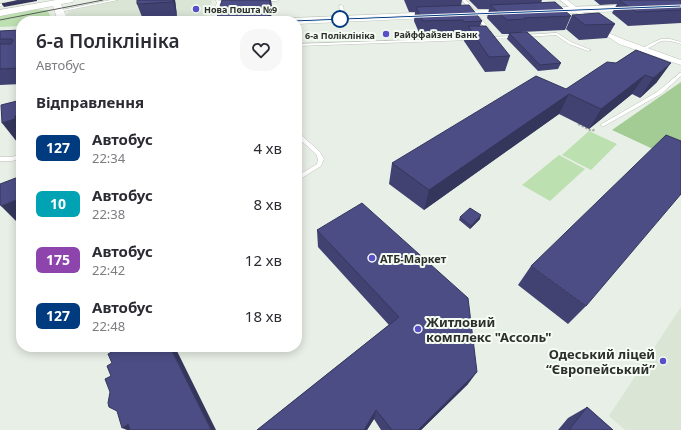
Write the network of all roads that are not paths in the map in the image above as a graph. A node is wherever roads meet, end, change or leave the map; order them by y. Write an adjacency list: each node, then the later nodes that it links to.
1 (3, 0): 11 (lane)
2 (26, 0): 11 (lane)
3 (70, 0): 14 (main road)
4 (116, 0): 14 (lane)
5 (263, 0): 6 (lane)
6 (277, 0)
7 (464, 0): 17 (lane)
8 (563, 0): 15 (street)
9 (218, 1): 10 (lane); 18 (lane)
10 (234, 2)
11 (0, 3)
12 (341, 6): 19 (lane)
13 (681, 6): 15 (main road)
14 (59, 10): 16 (main road)
15 (575, 10): 17 (main road); 24 (street)
16 (0, 13)
17 (475, 14): 19 (main road); 21 (lane)
18 (215, 16)
19 (345, 19): 20 (main road)
20 (302, 21)
21 (495, 38): 23 (lane); 25 (lane)
22 (681, 43): 24 (lane)
23 (302, 45)
24 (643, 49): 26 (street)
25 (588, 50)
26 (681, 63)
27 (681, 74): 28 (lane)
28 (602, 125)
29 (302, 139): 32 (lane)
30 (16, 157): 31 (lane)
31 (0, 159)
32 (302, 176)

